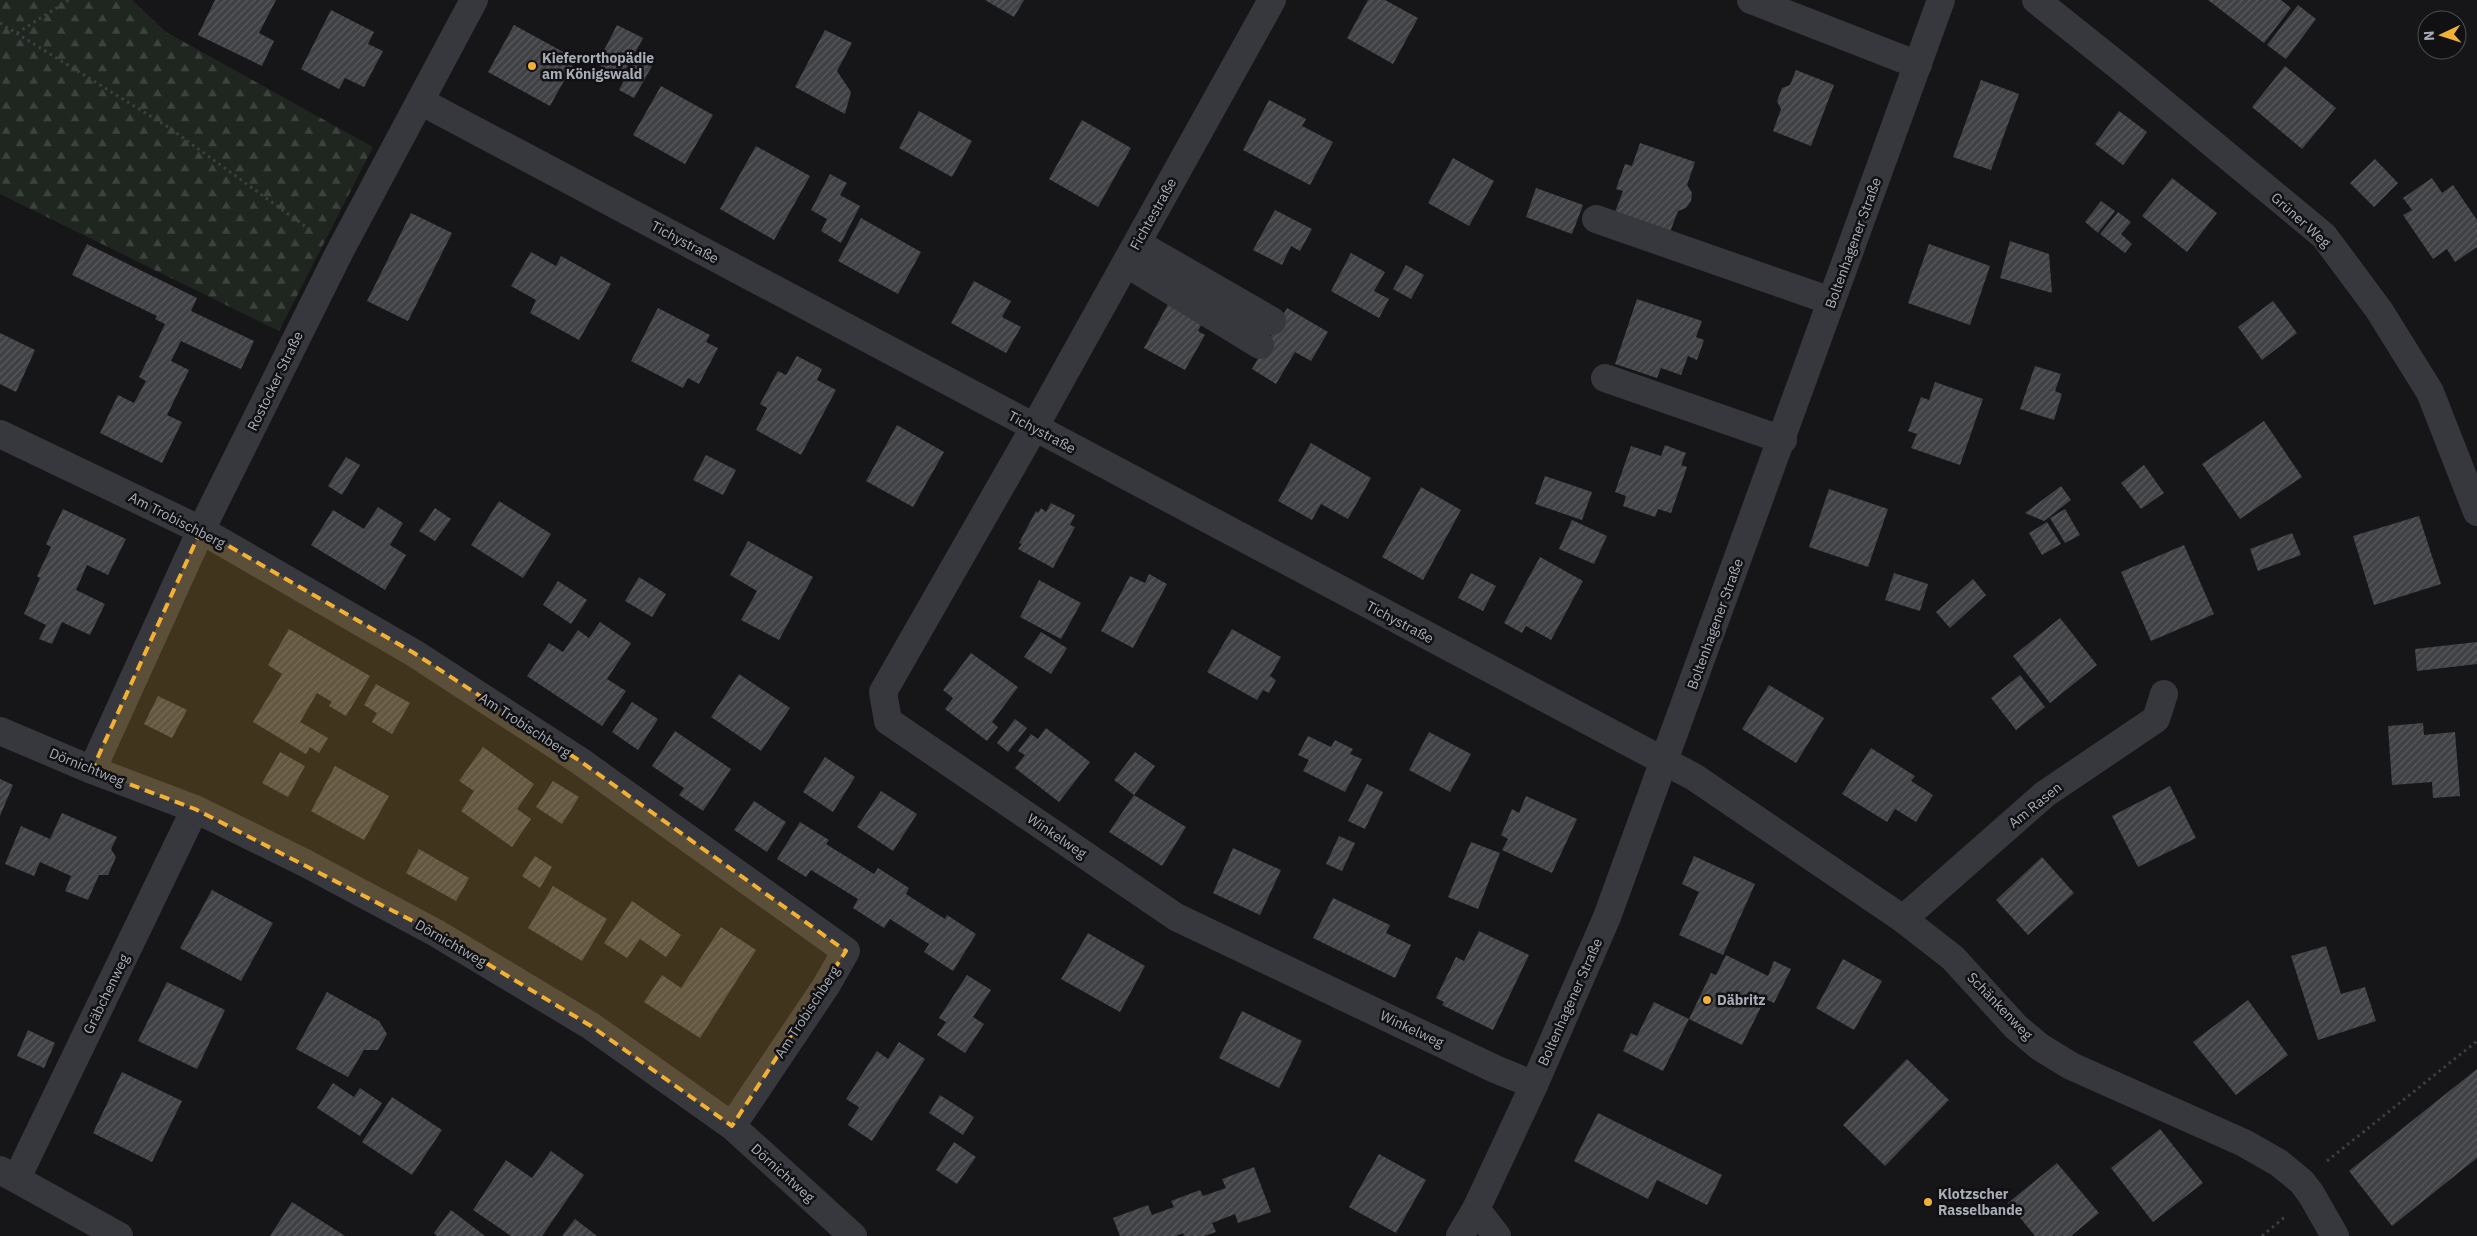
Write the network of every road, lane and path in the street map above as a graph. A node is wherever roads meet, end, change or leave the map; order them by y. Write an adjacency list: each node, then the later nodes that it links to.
1 (69, 0): 8 (path)
2 (474, 0): 10 (street, Rostocker Straße)
3 (1272, 0): 13 (street, Fichtestraße)
4 (1751, 0): 9 (street)
5 (1941, 0): 9 (street, Boltenhagener Straße)
6 (2036, 0): 20 (street, Grüner Weg)
7 (0, 23): 8 (path)
8 (16, 33): 12 (path)
9 (1918, 65): 14 (street, Boltenhagener Straße)
10 (420, 101): 12 (street, Rostocker Straße); 17 (street, Tichystraße)
11 (1596, 219): 14 (street)
12 (340, 251): 21 (street, Rostocker Straße)
13 (1131, 253): 15 (street); 17 (street, Fichtestraße)
14 (1831, 301): 19 (street, Boltenhagener Straße)
15 (1266, 333)
16 (1605, 378): 19 (street)
17 (1034, 428): 24 (street, Tichystraße); 29 (street, Winkelweg)
18 (0, 434): 21 (street, Am Trobischberg)
19 (1783, 440): 24 (street, Boltenhagener Straße)
20 (2477, 512)
21 (201, 530): 25 (street, Rostocker Straße); 30 (street, Am Trobischberg)
22 (2164, 694): 27 (street, Am Rasen)
23 (0, 731): 25 (street, Dörnichtweg)
24 (1665, 761): 27 (street, Schänkenweg); 29 (street, Boltenhagener Straße)
25 (92, 770): 26 (street, Dörnichtweg)
26 (195, 810): 30 (street, Dörnichtweg); 31 (street, Gräbchenweg)
27 (1903, 919): 32 (street, Schänkenweg)
28 (2477, 1041): 32 (path)
29 (1534, 1085): 33 (street, Boltenhagener Straße)
30 (732, 1126): 35 (street, Dörnichtweg)
31 (8, 1174): 34 (street)
32 (2302, 1182): 38 (street, Schänkenweg)
33 (1476, 1209): 36 (street, Boltenhagener Straße); 37 (street)
34 (119, 1236)
35 (854, 1236)
36 (1460, 1236)
37 (1497, 1236)
38 (2335, 1236)

